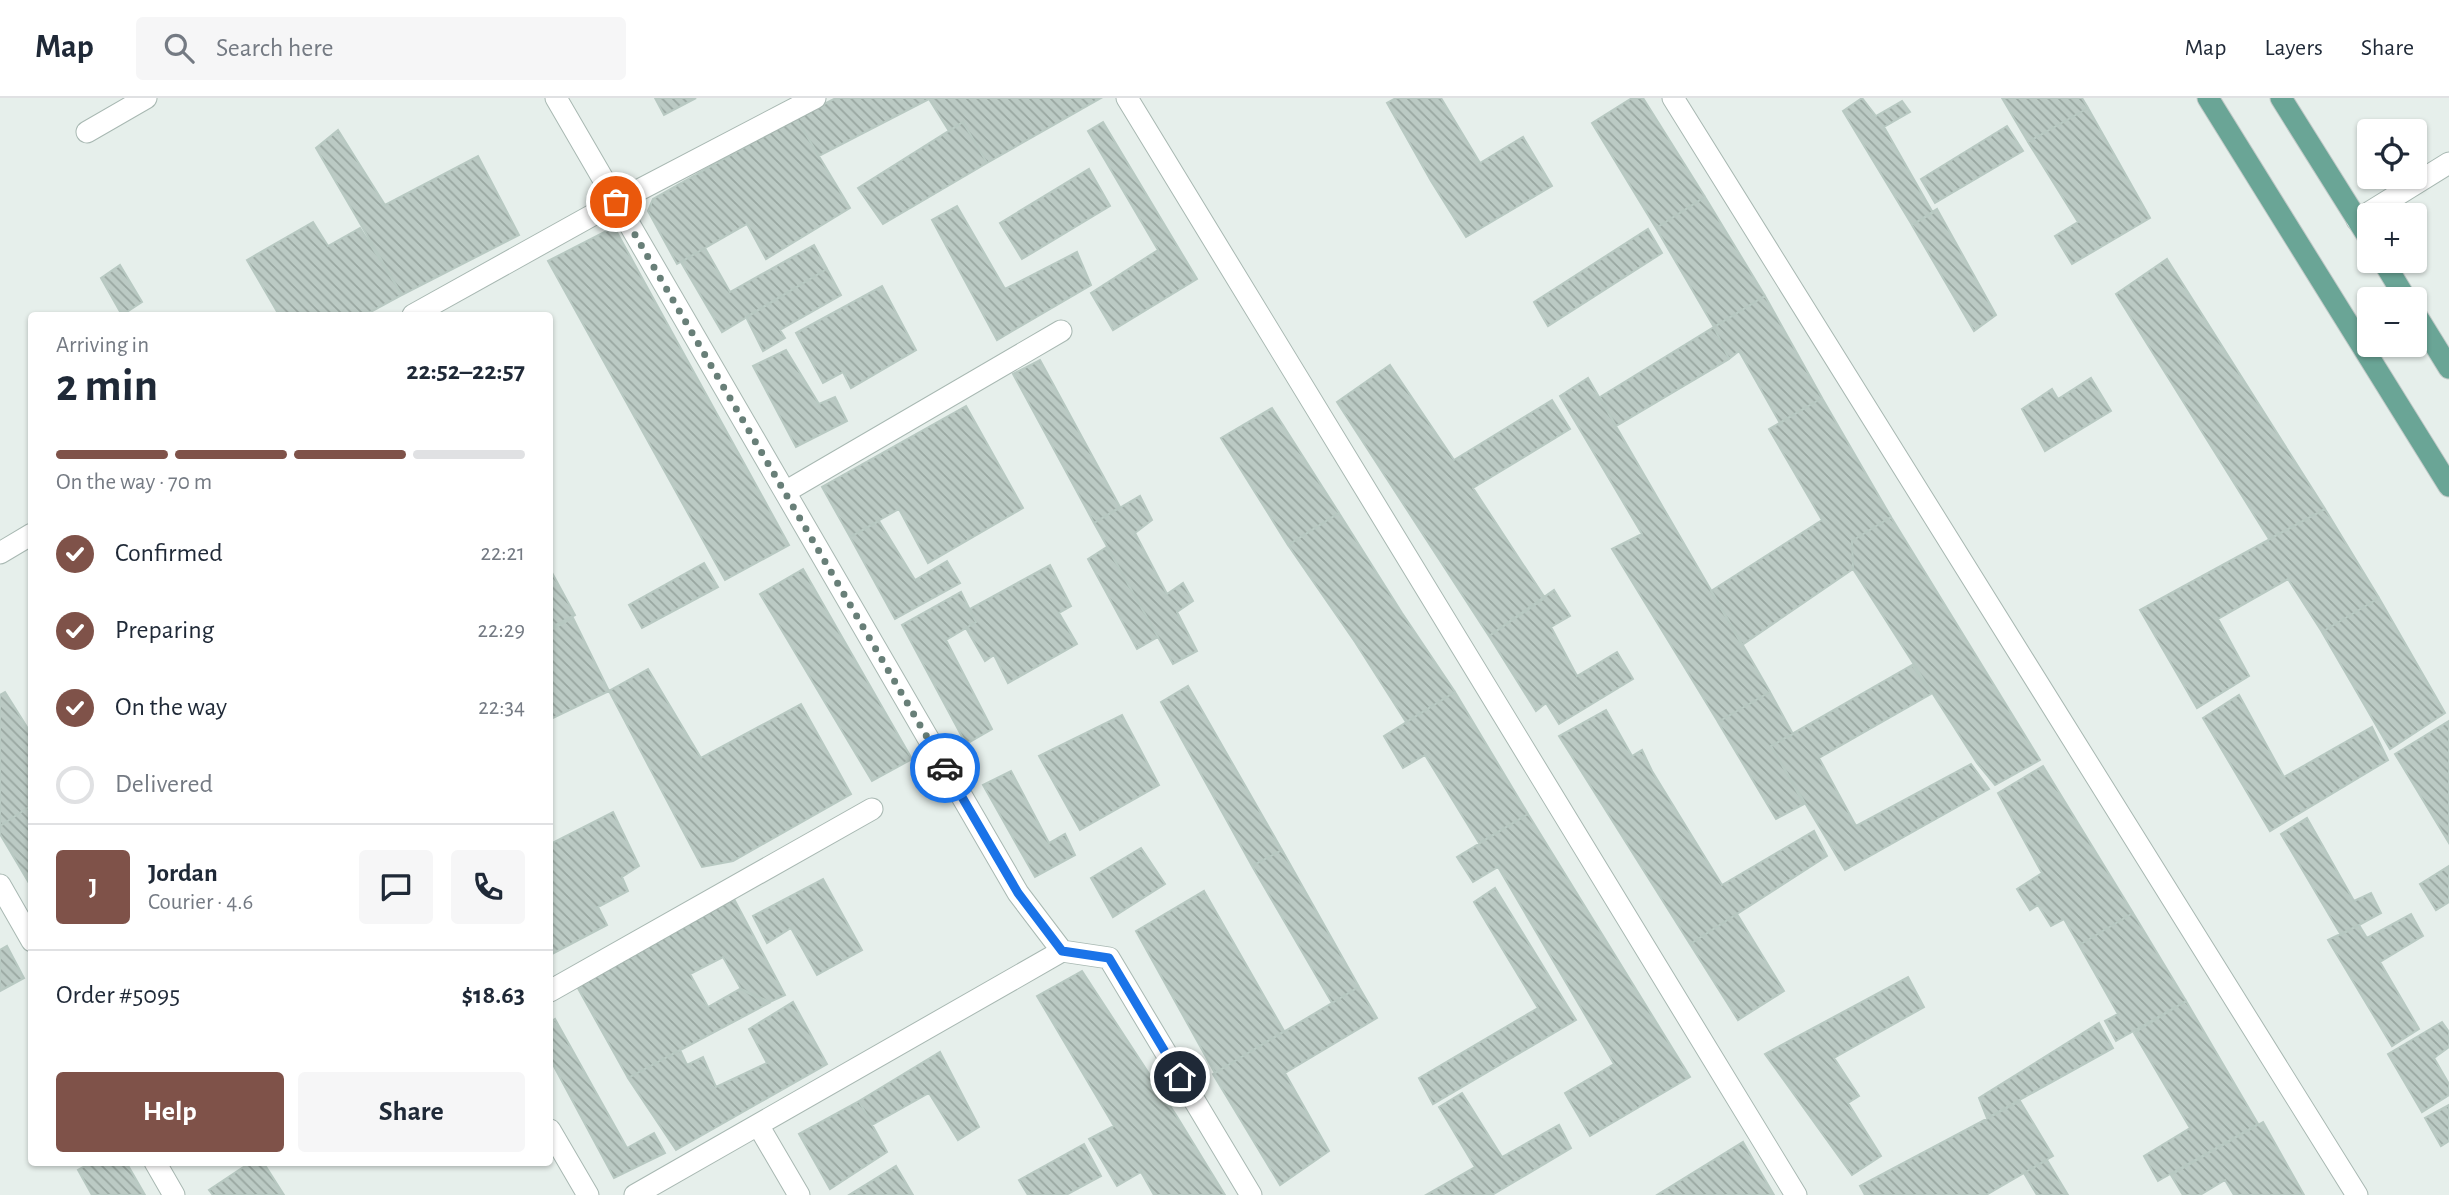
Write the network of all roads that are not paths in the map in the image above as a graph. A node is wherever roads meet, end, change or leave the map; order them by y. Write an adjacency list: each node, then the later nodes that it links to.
1 (146, 98): 8 (street)
2 (556, 98): 10 (street)
3 (815, 98): 10 (street)
4 (1127, 98): 34 (street)
5 (1673, 98): 35 (street)
6 (2208, 98): 17 (main road)
7 (2281, 98): 12 (main road)
8 (87, 132)
9 (2449, 163): 11 (street)
10 (616, 202): 13 (street); 18 (street)
11 (2384, 203)
12 (2357, 220)
13 (418, 312)
14 (1061, 331): 18 (street)
15 (2427, 332): 16 (main road)
16 (2449, 368)
17 (2449, 486)
18 (785, 492): 24 (street)
19 (28, 536): 20 (street)
20 (0, 554)
21 (872, 809): 25 (street)
22 (0, 885): 23 (street)
23 (28, 934)
24 (1062, 951): 26 (street); 33 (street)
25 (553, 989)
26 (758, 1125): 31 (street); 32 (street)
27 (553, 1135): 30 (street)
28 (157, 1166): 29 (street)
29 (174, 1195)
30 (588, 1195)
31 (635, 1195)
32 (799, 1195)
33 (1251, 1195)
34 (1796, 1195)
35 (2357, 1195)

